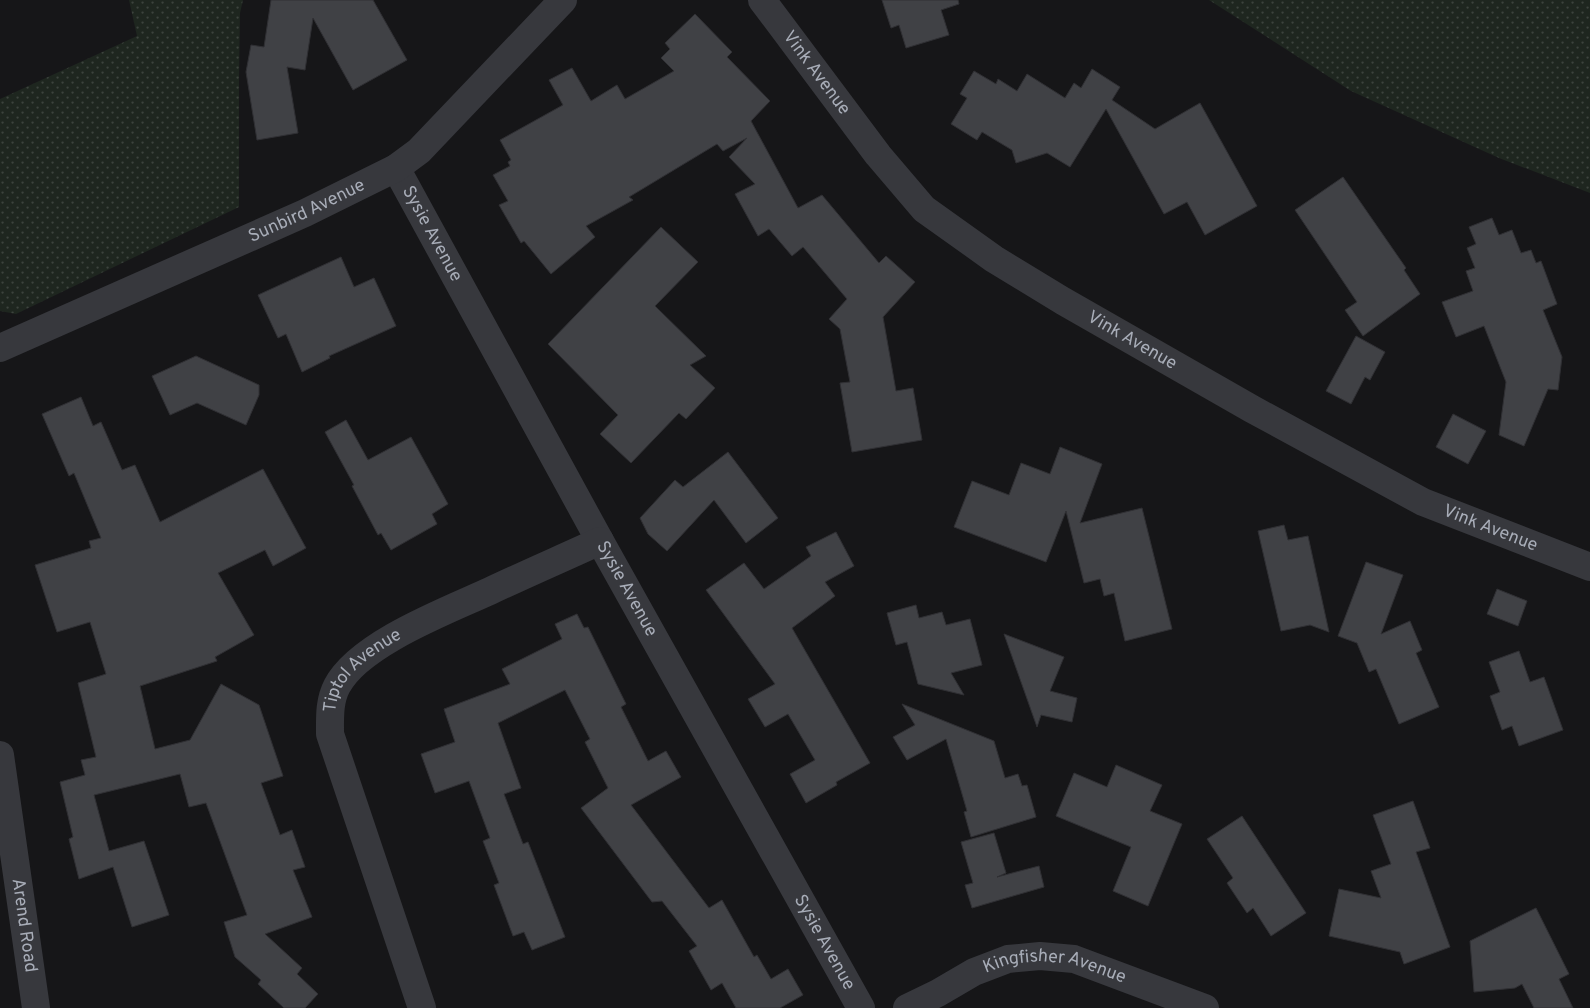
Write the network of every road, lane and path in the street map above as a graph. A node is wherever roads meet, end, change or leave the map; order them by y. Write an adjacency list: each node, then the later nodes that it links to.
1 (563, 0): 3 (street, Sunbird Avenue)
2 (762, 0): 6 (street, Vink Avenue)
3 (396, 168): 4 (street, Sunbird Avenue); 5 (street, Sysie Avenue)
4 (0, 348)
5 (600, 541): 9 (street, Tiptol Avenue); 10 (street, Sysie Avenue)
6 (1590, 567)
7 (0, 755): 8 (street, Arend Road)
8 (36, 1008)
9 (422, 1008)
10 (861, 1008)
11 (908, 1008): 12 (street, Kingfisher Avenue)
12 (1205, 1008)

